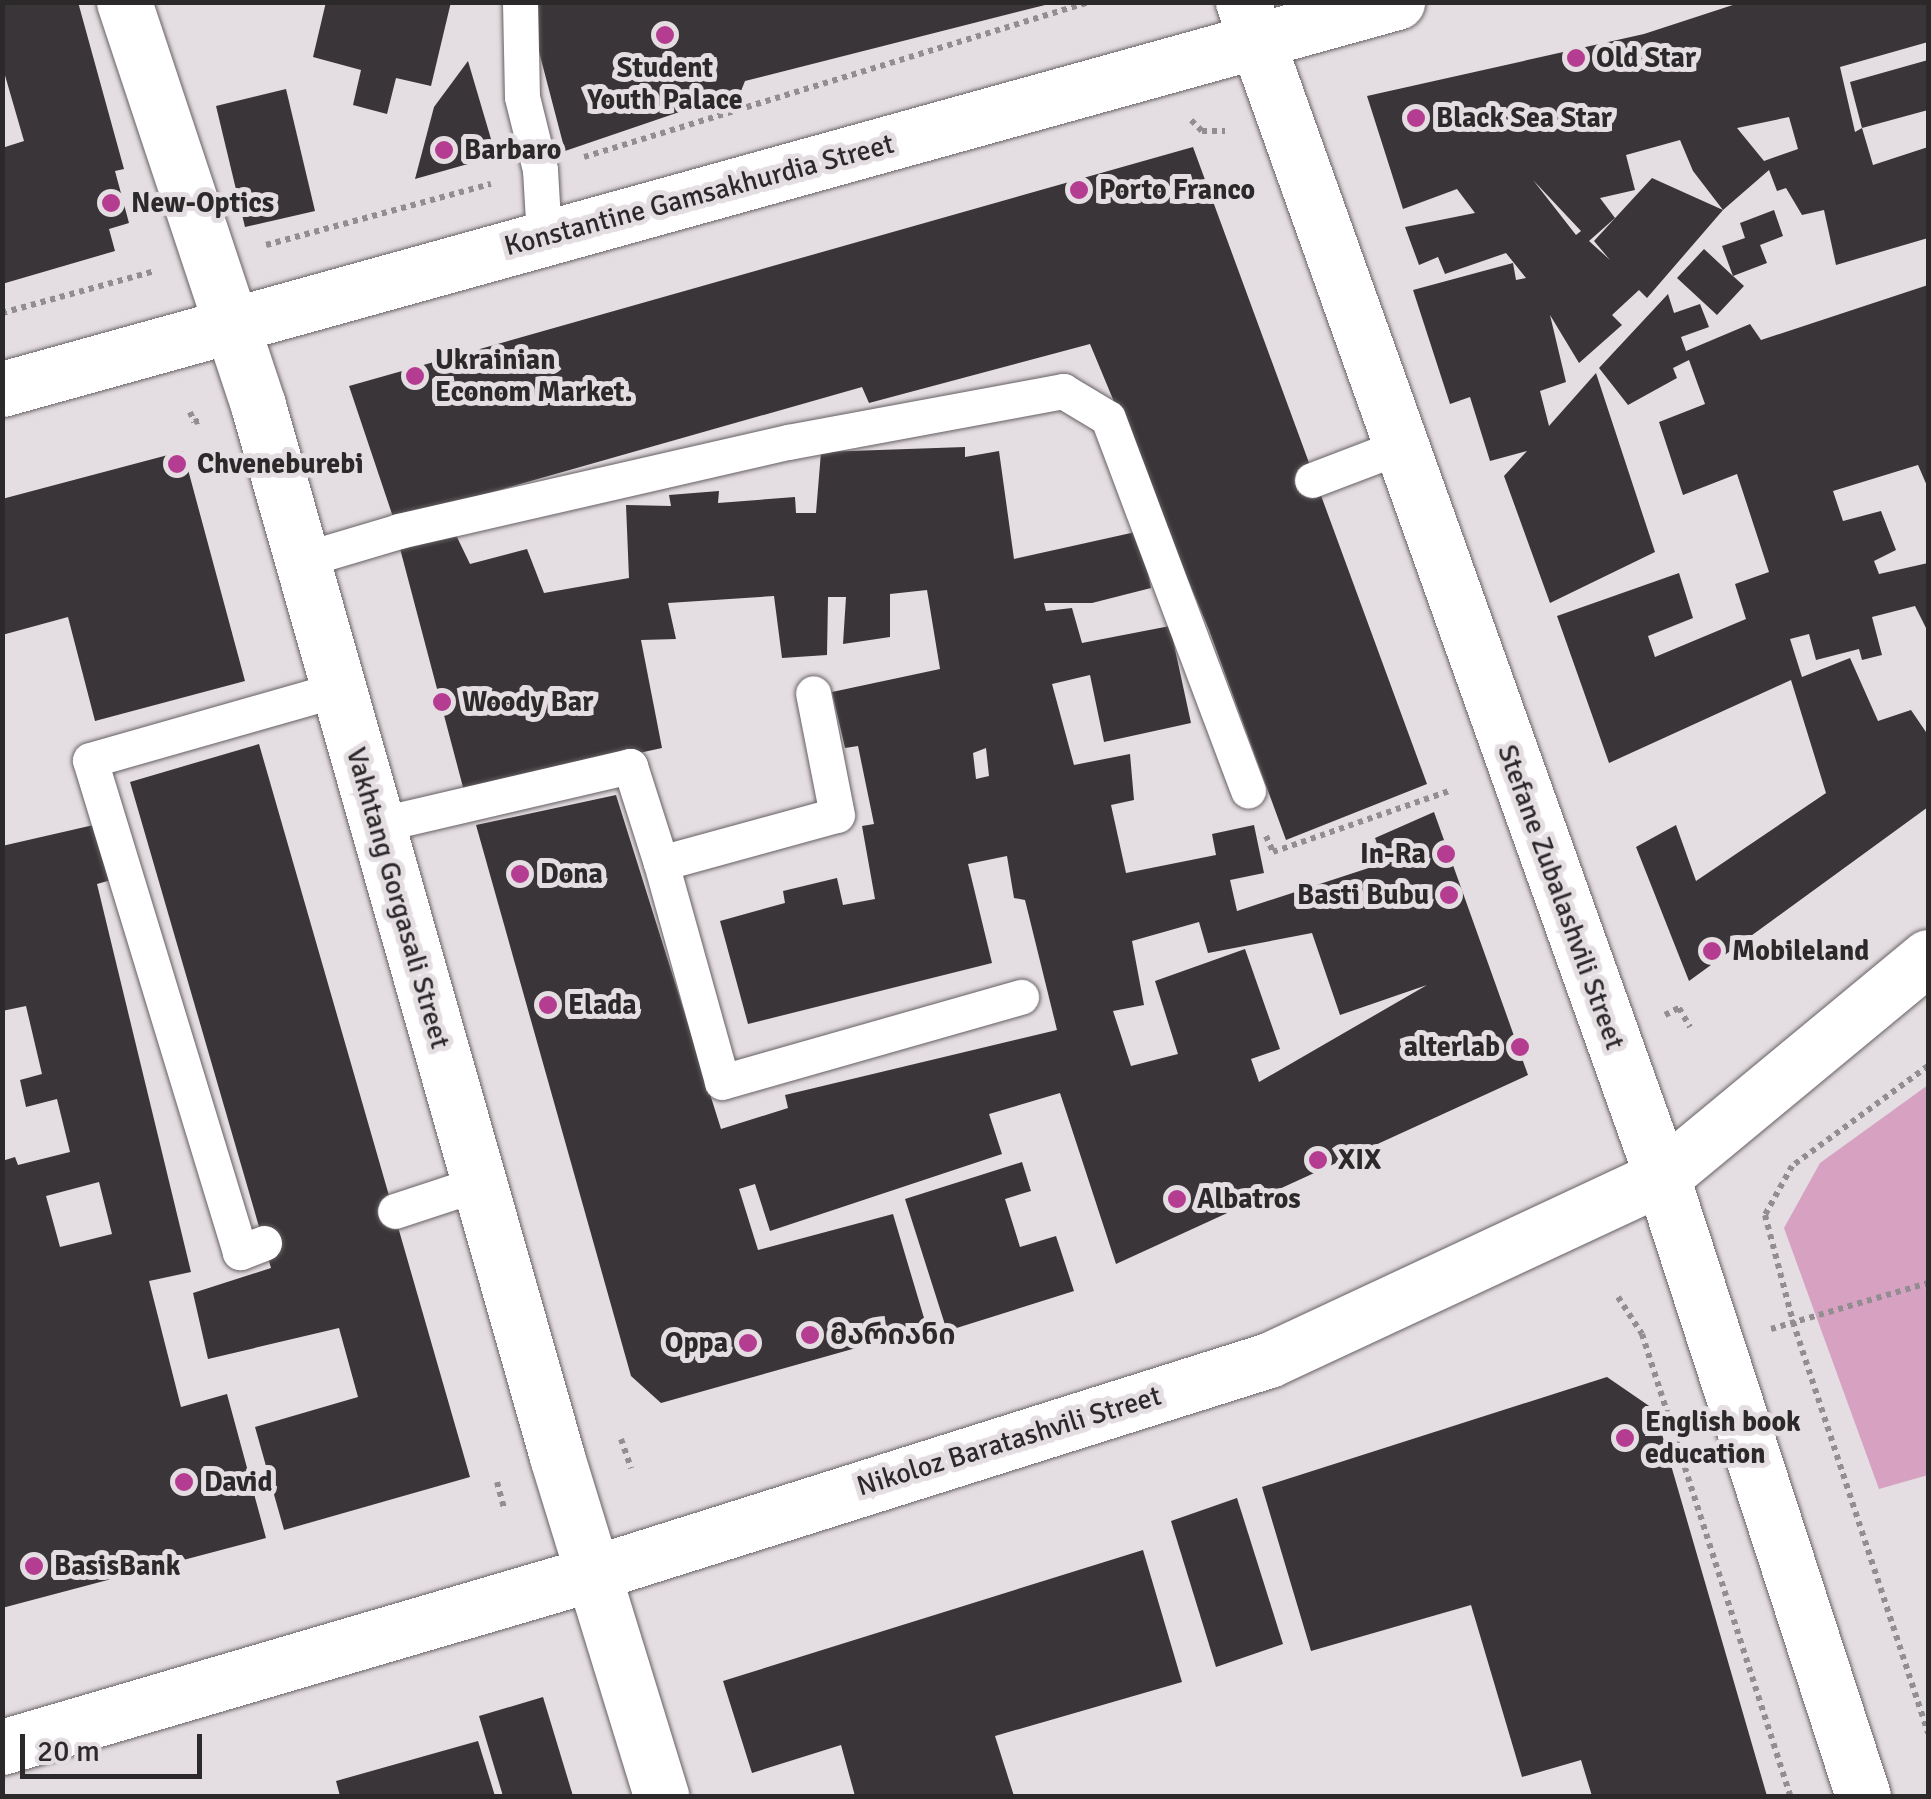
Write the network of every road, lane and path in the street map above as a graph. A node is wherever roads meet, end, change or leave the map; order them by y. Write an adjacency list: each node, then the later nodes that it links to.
1 (124, 2): 13 (street, Vakhtang Gorgasali Street)
2 (520, 2): 8 (lane)
3 (1089, 2): 8 (path)
4 (1397, 2): 5 (street, Konstantine Gamsakhurdia Street)
5 (1250, 22): 9 (street, Konstantine Gamsakhurdia Street); 17 (street, Stefane Zubalashvili Street)
6 (1202, 130): 7 (path)
7 (1225, 130)
8 (540, 170): 9 (lane); 10 (path)
9 (544, 238): 13 (street, Konstantine Gamsakhurdia Street)
10 (248, 250)
11 (154, 251): 12 (path)
12 (2, 313)
13 (229, 324): 14 (street, Konstantine Gamsakhurdia Street); 19 (street, Vakhtang Gorgasali Street)
14 (2, 389)
15 (190, 412): 16 (path)
16 (194, 422)
17 (1402, 446): 18 (lane); 33 (street, Stefane Zubalashvili Street)
18 (1312, 480)
19 (302, 560): 20 (street, Vakhtang Gorgasali Street); 22 (lane)
20 (338, 689): 24 (street, Vakhtang Gorgasali Street); 36 (lane)
21 (813, 694): 25 (lane)
22 (1248, 791): 23 (path)
23 (1449, 791)
24 (377, 825): 25 (lane); 34 (street, Vakhtang Gorgasali Street)
25 (661, 863): 27 (lane)
26 (1928, 957): 33 (street, Nikoloz Baratashvili Street)
27 (1021, 997)
28 (1679, 1008): 29 (path)
29 (1690, 1027)
30 (1928, 1066): 32 (path)
31 (1782, 1152): 32 (path)
32 (1792, 1166): 39 (path)
33 (1662, 1177): 45 (street, Nikoloz Baratashvili Street); 50 (street, Stefane Zubalashvili Street)
34 (480, 1184): 35 (lane); 45 (street, Vakhtang Gorgasali Street)
35 (395, 1211)
36 (264, 1243)
37 (1928, 1283): 39 (path)
38 (1618, 1298): 49 (path)
39 (1793, 1322): 40 (path); 46 (path)
40 (1765, 1330)
41 (621, 1439): 42 (path)
42 (631, 1468)
43 (497, 1482): 44 (path)
44 (504, 1508)
45 (591, 1574): 47 (street, Nikoloz Baratashvili Street); 48 (street, Vakhtang Gorgasali Street)
46 (1928, 1733)
47 (2, 1747)
48 (661, 1796)
49 (1790, 1796)
50 (1862, 1796)

